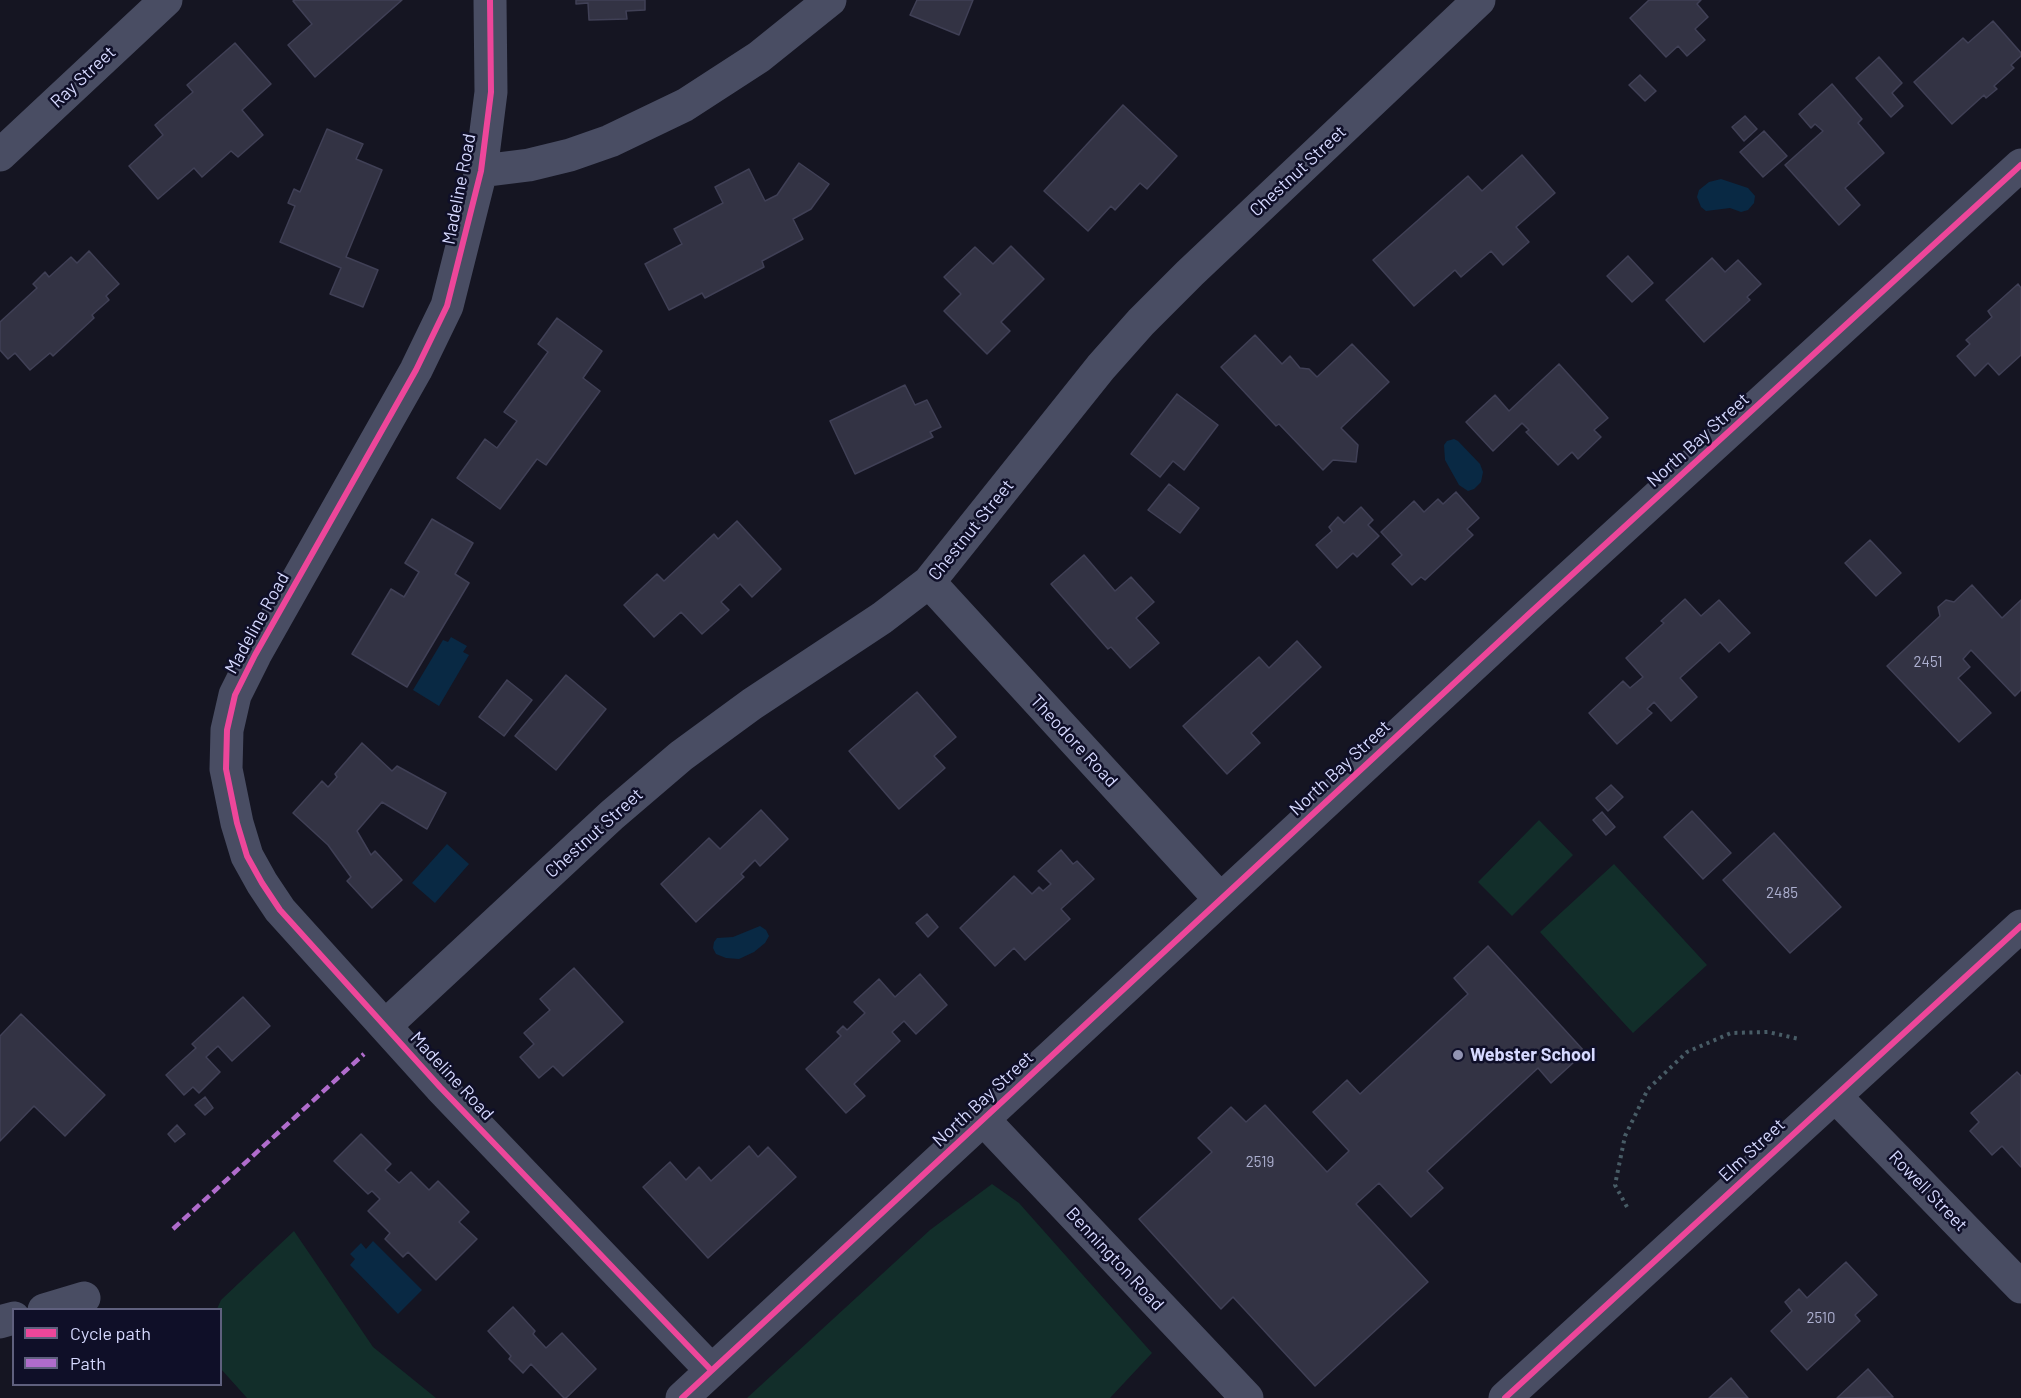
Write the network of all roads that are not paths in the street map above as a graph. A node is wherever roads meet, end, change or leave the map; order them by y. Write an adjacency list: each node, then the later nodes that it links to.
1 (166, 0): 5 (street, Ray Street)
2 (490, 0): 7 (street, Madeline Road)
3 (830, 0): 7 (street)
4 (1479, 0): 8 (street, Chestnut Street)
5 (0, 155)
6 (2021, 165): 9 (street, North Bay Street)
7 (481, 171): 11 (street, Madeline Road)
8 (929, 582): 9 (street, Theodore Road); 11 (street, Chestnut Street)
9 (1220, 899): 13 (street, North Bay Street)
10 (2021, 926): 12 (street, Elm Street)
11 (385, 1026): 17 (street, Madeline Road)
12 (1835, 1096): 14 (street, Rowell Street); 20 (street, Elm Street)
13 (983, 1119): 17 (street, North Bay Street); 19 (street, Bennington Road)
14 (2021, 1287)
15 (84, 1298): 16 (street)
16 (51, 1308)
17 (711, 1370): 18 (street, North Bay Street)
18 (682, 1398)
19 (1247, 1398)
20 (1505, 1398)

